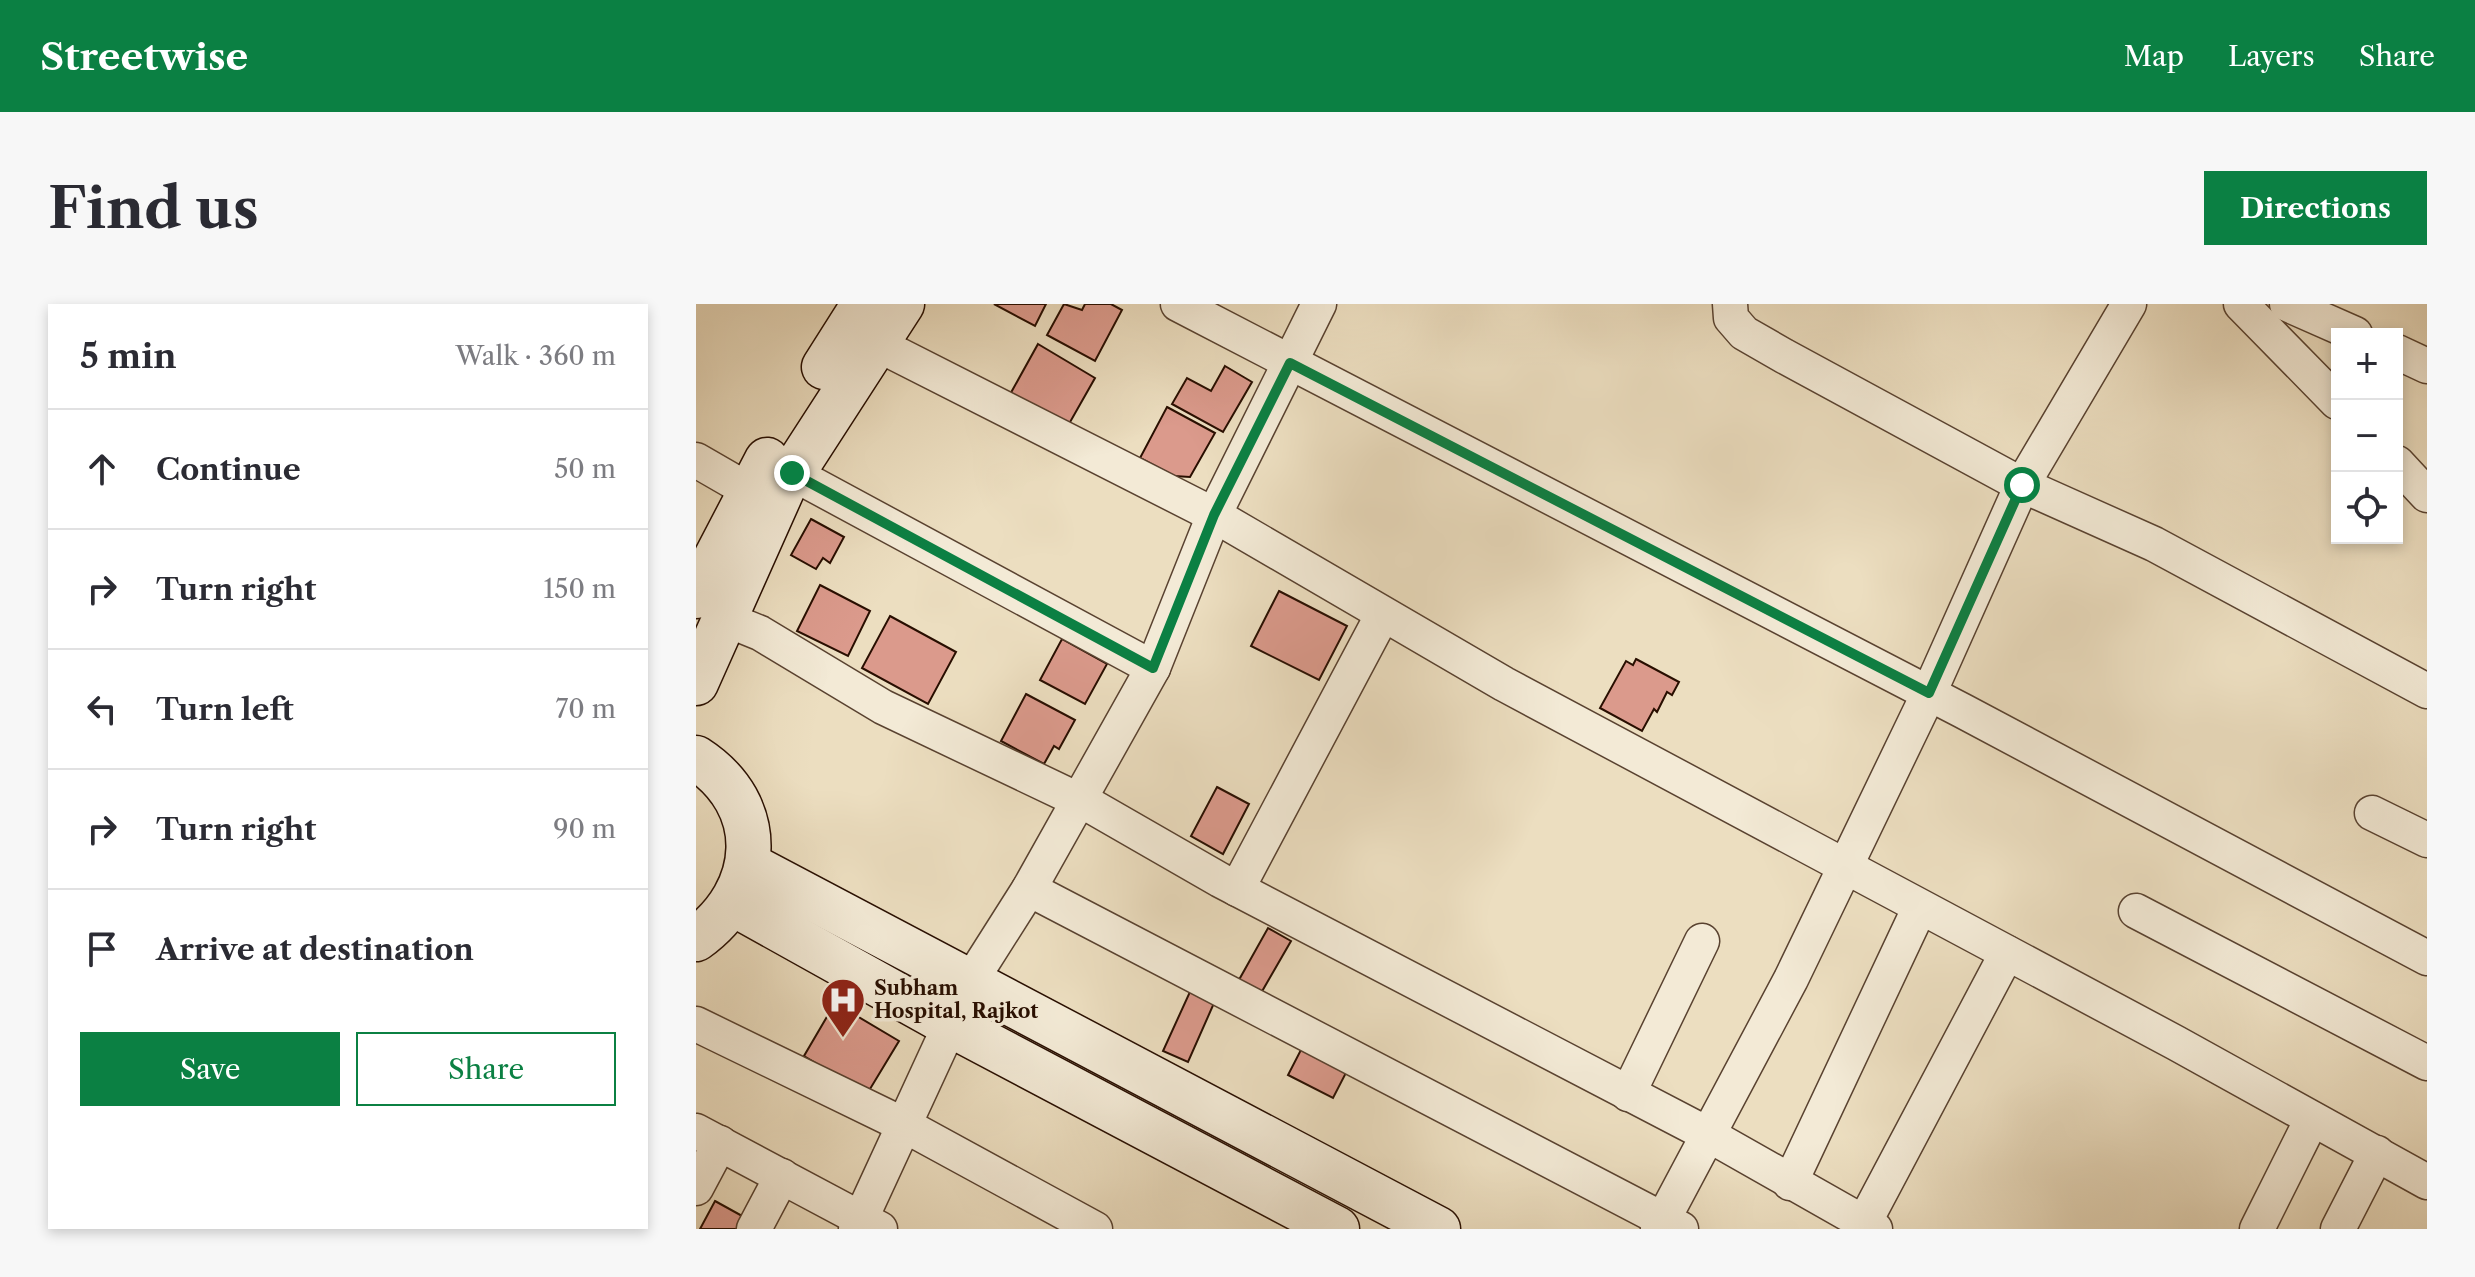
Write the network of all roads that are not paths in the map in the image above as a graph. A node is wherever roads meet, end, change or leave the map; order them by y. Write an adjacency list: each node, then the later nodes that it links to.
1 (1178, 304): 10 (street)
2 (1319, 304): 10 (street)
3 (1730, 304): 16 (street)
4 (2129, 304): 16 (street)
5 (2241, 304): 12 (street)
6 (2287, 304): 8 (street)
7 (883, 314): 15 (main road); 17 (main road); 19 (street)
8 (2341, 328)
9 (2403, 355): 11 (street)
10 (1290, 363): 19 (street); 25 (street)
11 (2427, 366)
12 (2335, 400)
13 (696, 460): 17 (street)
14 (2403, 469): 18 (street)
15 (792, 473): 20 (main road); 22 (street)
16 (2022, 485): 24 (street); 25 (street)
17 (748, 490): 20 (main road)
18 (2427, 495)
19 (1214, 515): 21 (street); 22 (street)
20 (710, 607): 23 (main road); 27 (street)
21 (1382, 616): 30 (street); 33 (street)
22 (1153, 668): 27 (street)
23 (696, 683)
24 (2427, 691)
25 (1929, 693): 30 (street); 39 (street)
26 (696, 758): 31 (main road)
27 (1077, 800): 32 (street); 33 (street)
28 (2372, 813): 29 (street)
29 (2427, 840)
30 (1845, 868): 34 (street); 47 (street)
31 (740, 884): 36 (main road); 40 (main road); 42 (main road)
32 (1029, 889): 40 (street); 55 (street)
33 (1237, 889): 44 (street)
34 (1920, 907): 38 (street); 52 (street)
35 (2136, 911): 43 (street)
36 (696, 939)
37 (1702, 941): 44 (street)
38 (2007, 953): 45 (street); 56 (street)
39 (2427, 958)
40 (970, 982): 42 (street); 60 (main road)
41 (696, 1024): 46 (street)
42 (951, 1025): 46 (street); 59 (main road)
43 (2427, 1063)
44 (1628, 1094): 47 (street)
45 (2312, 1119): 49 (street); 61 (street)
46 (906, 1126): 54 (street); 58 (street)
47 (1709, 1135): 52 (street); 55 (street)
48 (708, 1137): 50 (street); 53 (street)
49 (2377, 1153): 51 (street); 62 (street)
50 (782, 1176): 54 (street); 57 (street)
51 (2427, 1182)
52 (1790, 1183): 56 (street)
53 (696, 1188)
54 (865, 1226)
55 (1668, 1226)
56 (1869, 1226)
57 (754, 1229)
58 (1095, 1229)
59 (1337, 1229)
60 (1438, 1229)
61 (2257, 1229)
62 (2338, 1229)

